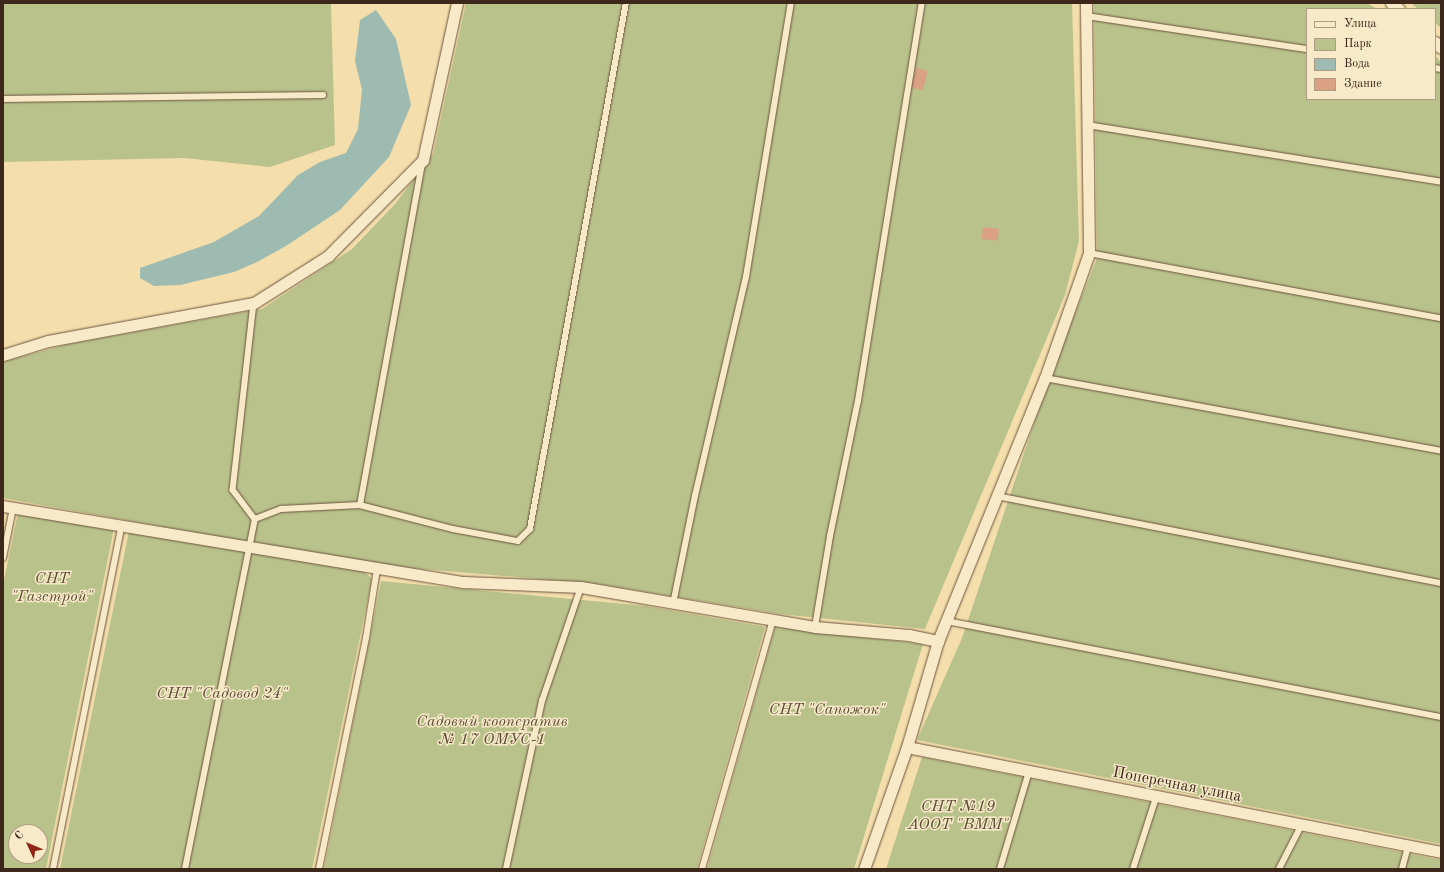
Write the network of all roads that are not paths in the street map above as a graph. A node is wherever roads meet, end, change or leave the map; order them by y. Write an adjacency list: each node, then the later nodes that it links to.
1 (457, 3): 11 (street)
2 (626, 3): 20 (lane)
3 (791, 3): 29 (lane)
4 (922, 3): 32 (lane)
5 (1086, 3): 6 (street)
6 (1086, 16): 7 (lane); 10 (street)
7 (1306, 49)
8 (323, 95): 9 (lane)
9 (3, 98)
10 (1087, 125): 12 (lane); 13 (street)
11 (423, 160): 14 (street); 20 (lane)
12 (1441, 182)
13 (1089, 253): 15 (lane); 17 (street)
14 (254, 303): 16 (street); 22 (lane)
15 (1441, 318)
16 (3, 355)
17 (1045, 378): 18 (lane); 19 (street)
18 (1441, 451)
19 (997, 496): 27 (lane); 31 (street)
20 (360, 505): 22 (lane)
21 (8, 507): 23 (street); 25 (lane)
22 (255, 519): 24 (lane)
23 (122, 525): 24 (street); 41 (lane)
24 (251, 550): 26 (street); 42 (lane)
25 (3, 558)
26 (377, 569): 28 (street); 43 (lane)
27 (1441, 583)
28 (581, 587): 29 (street); 44 (lane)
29 (673, 604): 30 (street)
30 (773, 620): 32 (street); 45 (lane)
31 (946, 621): 33 (street); 34 (lane)
32 (815, 627): 33 (street)
33 (938, 641): 35 (street)
34 (1441, 717)
35 (907, 747): 36 (street, Поперечная улица); 46 (street)
36 (1029, 772): 37 (street, Поперечная улица); 47 (lane)
37 (1156, 798): 38 (street, Поперечная улица); 48 (lane)
38 (1302, 824): 39 (street, Поперечная улица); 49 (lane)
39 (1408, 847): 40 (street, Поперечная улица); 50 (lane)
40 (1441, 852)
41 (53, 869)
42 (185, 869)
43 (319, 869)
44 (506, 869)
45 (702, 869)
46 (864, 869)
47 (1000, 869)
48 (1133, 869)
49 (1279, 869)
50 (1402, 869)

